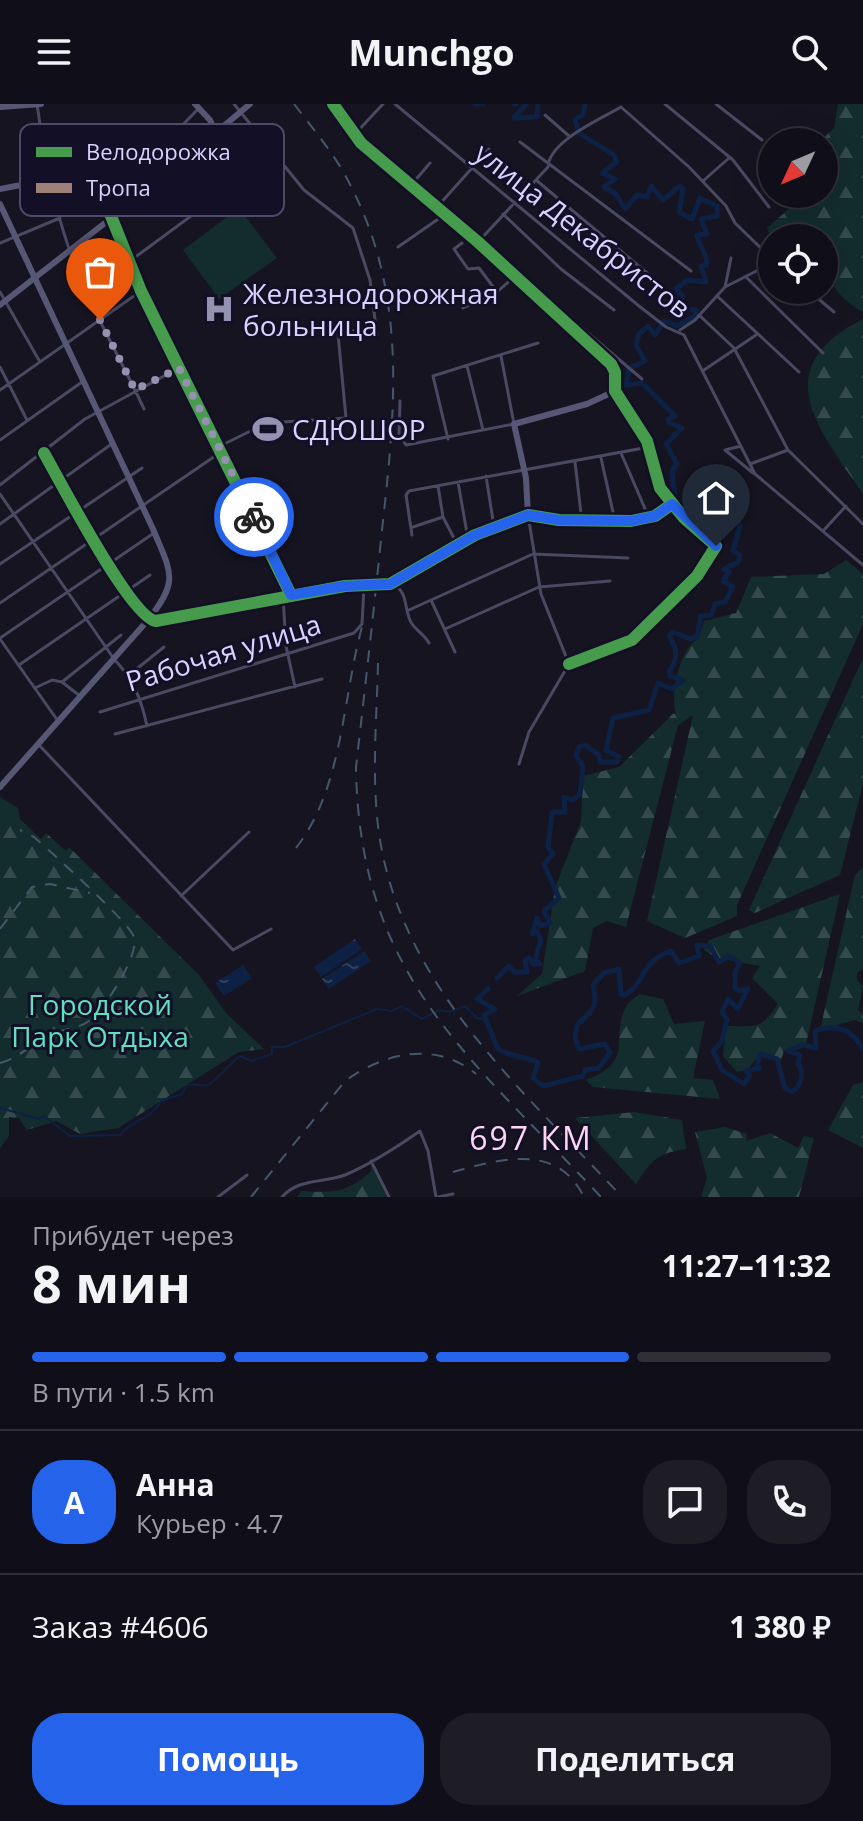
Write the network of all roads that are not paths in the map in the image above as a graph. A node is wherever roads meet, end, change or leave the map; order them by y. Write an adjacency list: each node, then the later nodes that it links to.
1 (38, 104): 11 (street); 13 (street)
2 (234, 104): 17 (street)
3 (250, 104): 16 (street)
4 (333, 104): 18 (street)
5 (383, 104): 18 (street)
6 (395, 104): 27 (street, улица Декабристов)
7 (665, 104): 23 (street)
8 (716, 104): 20 (street)
9 (621, 105): 19 (street); 29 (street)
10 (197, 106): 14 (street); 15 (street)
11 (0, 107)
12 (545, 115): 19 (street)
13 (41, 124)
14 (182, 124)
15 (213, 124)
16 (222, 124)
17 (250, 124)
18 (354, 135): 31 (street)
19 (569, 136): 25 (street)
20 (758, 137)
21 (520, 142): 25 (street)
22 (489, 149): 27 (street)
23 (729, 158): 29 (street); 33 (street)
24 (430, 163): 31 (street)
25 (547, 164): 28 (street); 54 (street)
26 (284, 165): 71 (street)
27 (470, 168): 34 (street, улица Декабристов); 36 (street)
28 (536, 180): 34 (street); 58 (street)
29 (703, 181): 49 (street)
30 (20, 184): 32 (street)
31 (409, 186): 36 (street)
32 (0, 189)
33 (758, 194)
34 (515, 202): 37 (street); 72 (street, улица Декабристов)
35 (0, 204): 44 (street)
36 (436, 208): 38 (street)
37 (503, 214): 47 (street); 67 (street)
38 (444, 215): 47 (street); 48 (street)
39 (110, 216): 43 (street)
40 (114, 216): 43 (street)
41 (192, 216): 52 (street)
42 (60, 218): 44 (street); 50 (street)
43 (111, 219): 50 (street); 52 (street)
44 (15, 236): 45 (street); 57 (street)
45 (0, 243)
46 (462, 243): 62 (street)
47 (479, 244): 55 (street); 86 (street)
48 (398, 247)
49 (758, 247)
50 (70, 251): 57 (street); 70 (street)
51 (731, 258): 59 (street)
52 (129, 262): 60 (street)
53 (758, 269): 56 (street)
54 (691, 271)
55 (515, 276): 62 (street); 91 (street)
56 (745, 276): 59 (street); 78 (street)
57 (35, 278): 64 (street); 75 (street)
58 (653, 278)
59 (725, 287): 63 (street)
60 (141, 291): 70 (street); 83 (street)
61 (0, 292): 64 (street)
62 (497, 292): 66 (street)
63 (716, 295): 69 (street); 74 (street)
64 (2, 303): 80 (street)
65 (825, 304): 68 (street)
66 (463, 308)
67 (614, 310)
68 (834, 312)
69 (699, 315): 72 (street); 77 (street)
70 (100, 320): 75 (street); 90 (street)
71 (374, 327): 73 (street); 103 (street)
72 (679, 330): 84 (street, улица Декабристов)
73 (377, 335)
74 (756, 335): 77 (street); 85 (street)
75 (66, 343): 80 (street); 87 (street)
76 (538, 343): 79 (street)
77 (734, 352): 84 (street); 104 (street)
78 (823, 353)
79 (501, 356): 81 (street); 96 (street)
80 (40, 362): 88 (street)
81 (467, 366): 97 (street); 98 (street)
82 (0, 367): 88 (street)
83 (179, 368): 90 (street); 103 (street)
84 (704, 370): 101 (street, улица Декабристов)
85 (799, 372)
86 (642, 379)
87 (84, 381): 94 (street); 95 (street)
88 (9, 384): 89 (street); 95 (street)
89 (0, 390)
90 (135, 390): 93 (street); 94 (street)
91 (615, 391): 96 (street); 102 (street)
92 (400, 401): 98 (street)
93 (144, 409)
94 (98, 411): 100 (street); 105 (street)
95 (27, 421): 99 (street)
96 (514, 424): 97 (street); 111 (street)
97 (483, 430): 98 (street)
98 (448, 439)
99 (0, 440)
100 (113, 443): 114 (street); 115 (street)
101 (741, 446): 109 (street, улица Декабристов); 112 (street)
102 (649, 447): 106 (street); 120 (street)
103 (220, 450): 121 (street); 154 (street)
104 (788, 450): 109 (street); 122 (street)
105 (44, 453): 115 (street); 117 (street)
106 (621, 453): 107 (street); 127 (street)
107 (600, 457): 108 (street); 128 (street)
108 (574, 461): 111 (street); 129 (street)
109 (750, 464): 112 (street, улица Декабристов)
110 (142, 468): 114 (street)
111 (524, 468): 113 (street); 125 (street)
112 (755, 474): 134 (street, улица Декабристов)
113 (486, 476): 116 (street); 132 (street)
114 (129, 477): 121 (street); 123 (street)
115 (60, 482): 123 (street); 124 (street)
116 (458, 482): 118 (street); 138 (street)
117 (0, 485)
118 (438, 485): 126 (street); 133 (street)
119 (0, 494): 124 (street)
120 (672, 504): 127 (street); 169 (street)
121 (141, 505): 135 (street); 137 (street)
122 (846, 506): 131 (street); 134 (street)
123 (77, 512): 137 (street); 139 (street)
124 (13, 514): 130 (street); 139 (street)
125 (528, 515): 129 (street); 132 (street); 141 (street)
126 (443, 517): 133 (street); 140 (street)
127 (649, 518): 128 (street)
128 (615, 521): 129 (street)
129 (582, 522)
130 (0, 524)
131 (863, 524)
132 (494, 527): 138 (street)
133 (412, 528): 136 (street)
134 (823, 531): 145 (street, улица Декабристов)
135 (154, 533): 144 (street); 159 (street)
136 (412, 535)
137 (93, 539): 144 (street); 146 (street)
138 (468, 539): 140 (street)
139 (32, 542): 143 (street); 146 (street)
140 (458, 546): 149 (street)
141 (533, 554): 142 (street); 151 (street); 155 (street)
142 (628, 558)
143 (0, 564)
144 (108, 564): 152 (street); 153 (street)
145 (863, 565)
146 (51, 568): 152 (street); 156 (street)
147 (150, 575): 153 (street)
148 (610, 581): 151 (street)
149 (392, 583): 150 (street); 157 (street)
150 (367, 584): 154 (street); 167 (street, Рабочая улица)
151 (539, 587): 160 (street); 169 (street)
152 (68, 592): 158 (street); 162 (street)
153 (126, 592): 158 (street); 159 (street)
154 (287, 595): 159 (street); 167 (street)
155 (431, 600): 157 (street); 160 (street)
156 (0, 603)
157 (409, 610): 163 (street)
158 (86, 619): 164 (street); 170 (street)
159 (148, 620): 168 (street)
160 (445, 629): 166 (street)
161 (121, 635): 164 (street)
162 (0, 638): 170 (street)
163 (429, 643)
164 (105, 646): 168 (street); 173 (street)
165 (164, 647): 171 (street)
166 (455, 652)
167 (287, 653): 174 (street); 177 (street, Рабочая улица)
168 (114, 659): 171 (street); 176 (street)
169 (569, 664): 183 (street)
170 (19, 665): 175 (street)
171 (129, 675): 177 (street)
172 (322, 679): 174 (street)
173 (62, 682): 175 (street); 176 (street)
174 (295, 687): 180 (street)
175 (35, 688): 179 (street)
176 (80, 696): 179 (street)
177 (141, 697): 178 (street, Рабочая улица); 180 (street)
178 (100, 712)
179 (58, 721): 182 (street)
180 (147, 726): 181 (street)
181 (115, 734)
182 (39, 745): 184 (street); 186 (street)
183 (519, 764)
184 (0, 787)
185 (249, 832): 186 (street)
186 (181, 896): 187 (street)
187 (271, 929)
188 (371, 1161): 192 (street); 193 (street); 194 (street)
189 (247, 1175): 191 (street)
190 (453, 1194): 194 (street)
191 (218, 1197)
192 (282, 1197)
193 (389, 1197)
194 (437, 1197)

